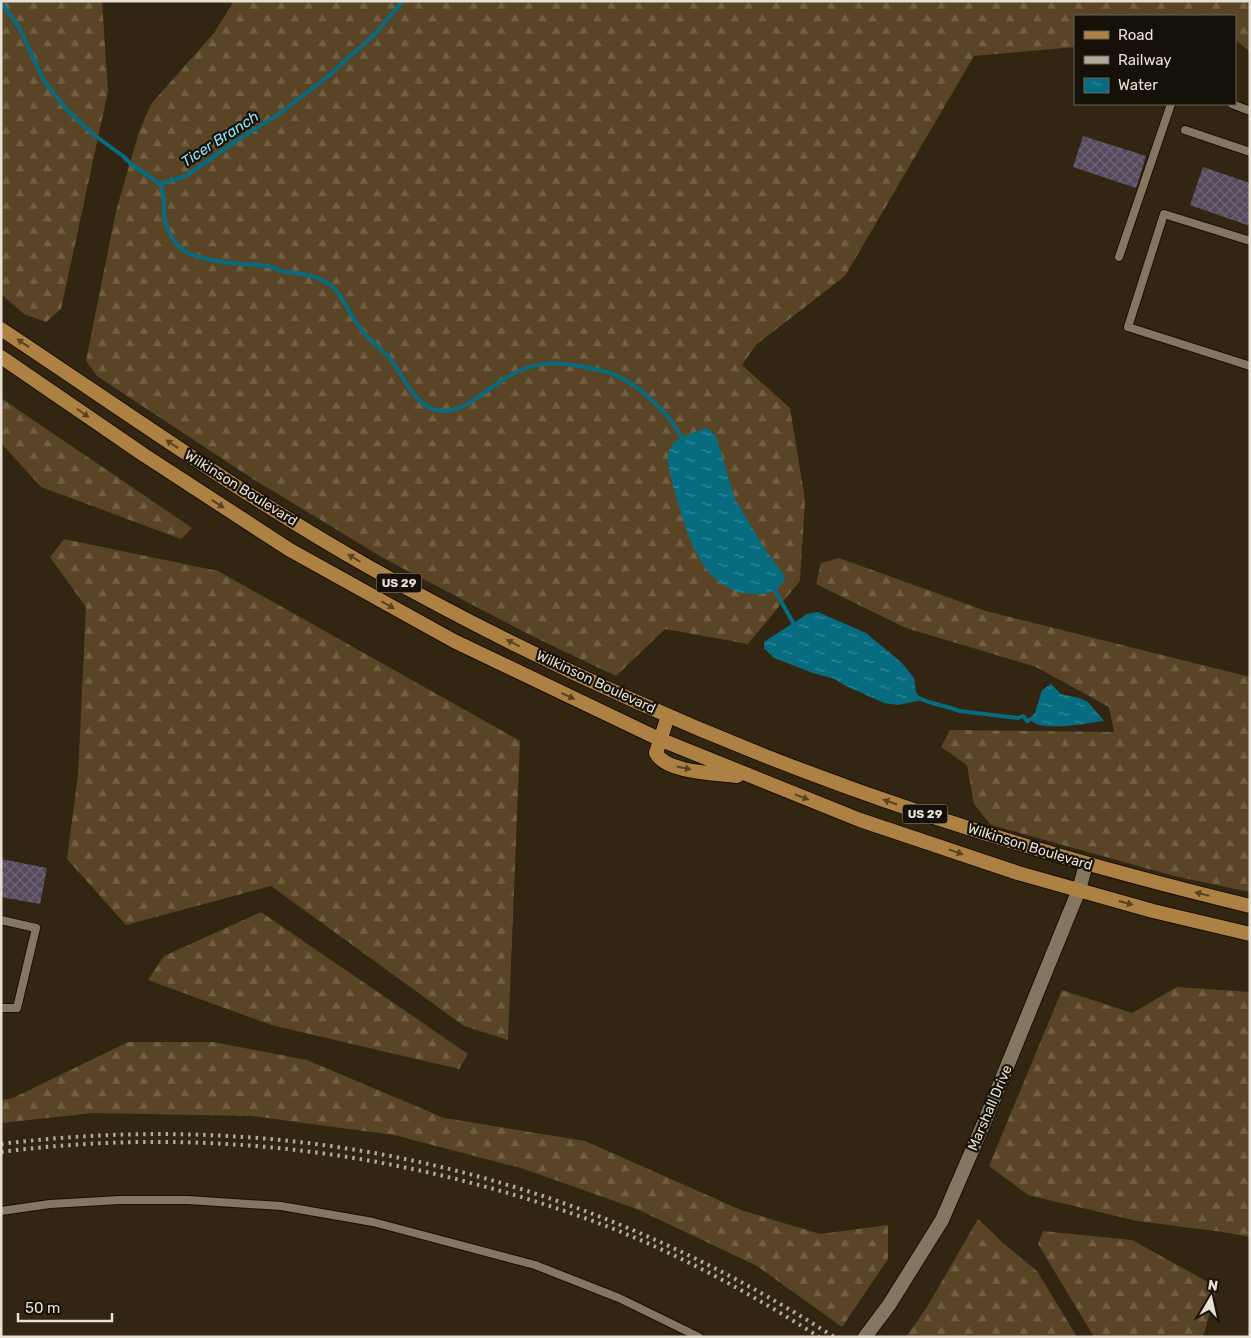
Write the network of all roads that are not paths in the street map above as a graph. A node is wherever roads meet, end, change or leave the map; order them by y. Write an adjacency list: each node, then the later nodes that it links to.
1 (1171, 105): 7 (lane)
2 (1235, 105): 3 (lane)
3 (1250, 111)
4 (1185, 130): 5 (lane)
5 (1250, 152)
6 (1250, 241): 11 (lane)
7 (1119, 257)
8 (1, 329): 10 (main road, Wilkinson Boulevard / US 29, one-way to 8)
9 (1, 357): 12 (main road, Wilkinson Boulevard / US 29)
10 (57, 366): 12 (main road); 13 (main road, Wilkinson Boulevard / US 29, one-way to 10)
11 (1250, 366)
12 (43, 386): 14 (main road, Wilkinson Boulevard / US 29, one-way to 14)
13 (668, 716): 14 (main road); 16 (main road, Wilkinson Boulevard / US 29, one-way to 13)
14 (659, 739): 15 (main road, Wilkinson Boulevard / US 29); 15 (main road, one-way to 15)
15 (757, 779): 17 (main road, Wilkinson Boulevard / US 29, one-way to 17)
16 (1086, 864): 17 (street, Marshall Drive); 18 (main road, Wilkinson Boulevard / US 29, one-way to 16)
17 (1079, 890): 20 (main road, Wilkinson Boulevard / US 29, one-way to 20); 24 (street, Marshall Drive)
18 (1250, 906)
19 (1, 920): 21 (lane)
20 (1250, 934)
21 (1, 1008)
22 (1, 1210): 23 (lane)
23 (699, 1337)
24 (865, 1337)

